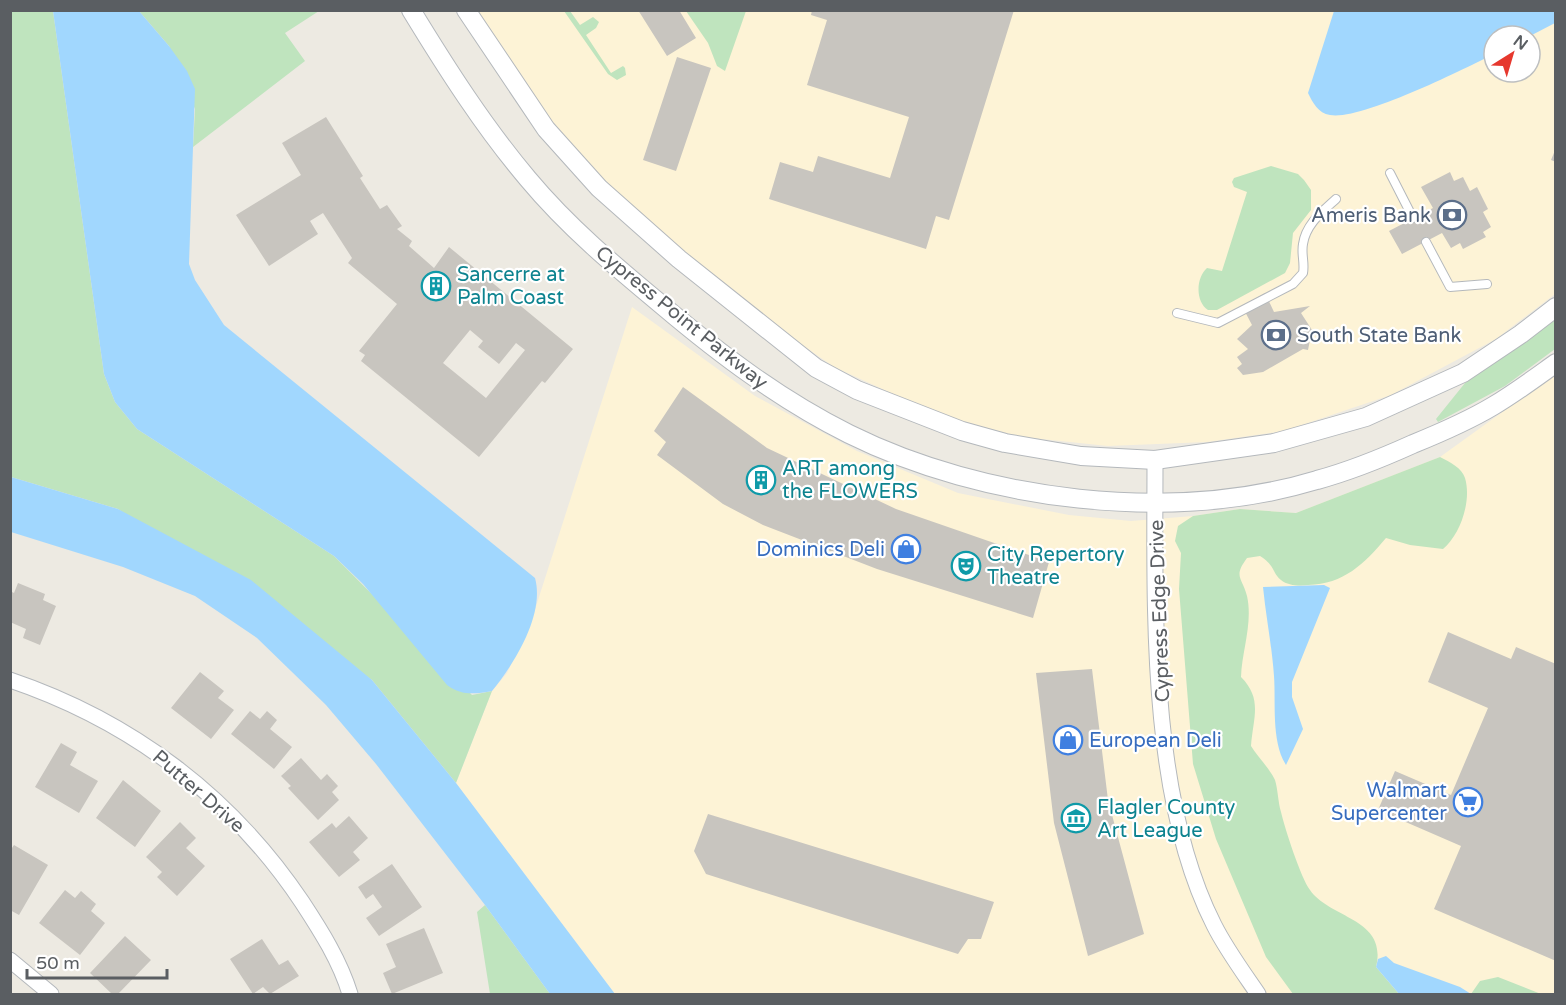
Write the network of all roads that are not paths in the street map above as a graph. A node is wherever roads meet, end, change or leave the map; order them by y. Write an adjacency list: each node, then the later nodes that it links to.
1 (411, 10): 12 (street, Cypress Point Parkway)
2 (466, 10): 11 (street)
3 (1390, 173): 5 (lane)
4 (1336, 199): 9 (lane)
5 (1413, 218)
6 (1426, 242): 7 (lane)
7 (1487, 284)
8 (1556, 307): 11 (street)
9 (1177, 313)
10 (1556, 363): 12 (street, Cypress Point Parkway)
11 (1155, 460): 12 (street, Cypress Edge Drive)
12 (1155, 504): 17 (street, Cypress Edge Drive)
13 (10, 680): 16 (street, Putter Drive)
14 (10, 960): 15 (street)
15 (51, 994)
16 (350, 994)
17 (1258, 994)

